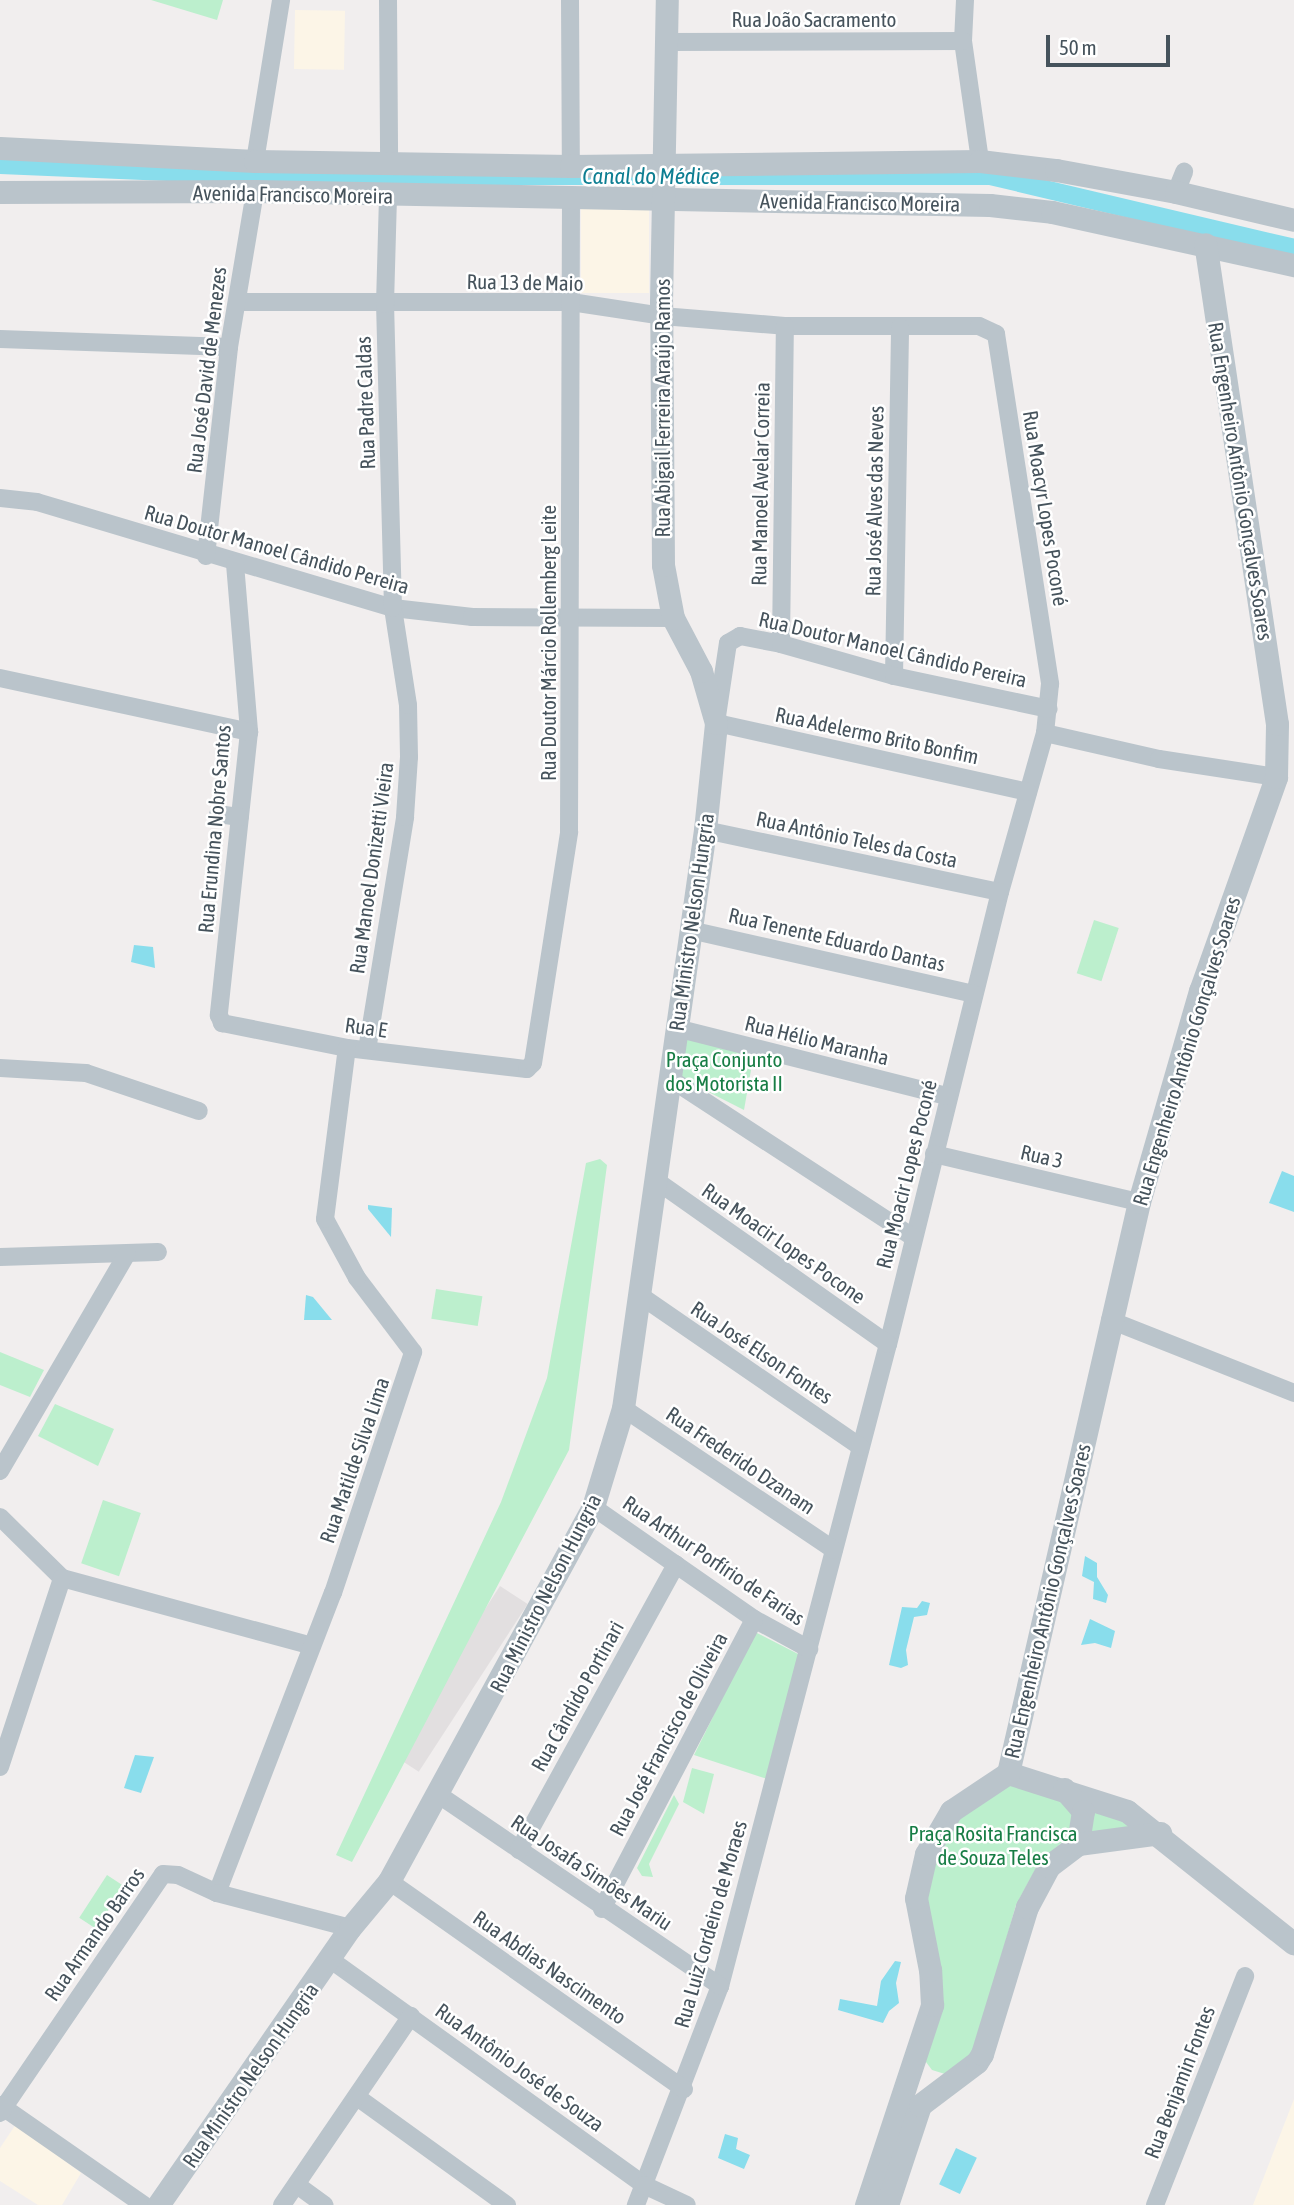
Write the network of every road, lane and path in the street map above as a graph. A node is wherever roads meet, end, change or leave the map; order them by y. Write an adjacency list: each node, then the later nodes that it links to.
1 (281, 0): 9 (street)
2 (388, 0): 10 (street)
3 (570, 0): 12 (street)
4 (667, 0): 7 (street, Rua Abigail Ferreira Araújo Ramos)
5 (965, 0): 6 (street)
6 (963, 41): 7 (street, Rua João Sacramento); 11 (street)
7 (666, 42): 13 (street, Rua Abigail Ferreira Araújo Ramos)
8 (0, 148): 9 (street, Avenida Francisco Moreira)
9 (255, 161): 10 (street, Avenida Francisco Moreira)
10 (389, 161): 12 (street, Avenida Francisco Moreira)
11 (980, 161): 13 (street, Avenida Francisco Moreira); 19 (street, Avenida Francisco Moreira)
12 (571, 166): 13 (street, Avenida Francisco Moreira)
13 (665, 166): 17 (street, Rua Abigail Ferreira Araújo Ramos)
14 (255, 191): 15 (street, Avenida Francisco Moreira); 16 (street, Avenida Francisco Moreira); 22 (street, Rua José David de Menezes)
15 (0, 192)
16 (388, 197): 18 (street, Avenida Francisco Moreira); 24 (street, Rua Padre Caldas)
17 (664, 197): 18 (street, Avenida Francisco Moreira); 20 (street, Avenida Francisco Moreira); 25 (street, Rua Abigail Ferreira Araújo Ramos)
18 (570, 199): 23 (street, Rua Doutor Márcio Rollemberg Leite)
19 (1294, 220)
20 (1205, 244): 21 (street, Avenida Francisco Moreira); 45 (street, Rua Engenheiro Antônio Gonçalves Soares)
21 (1294, 265)
22 (237, 302): 24 (street, Rua 13 de Maio); 30 (street, Rua José David de Menezes)
23 (571, 302): 24 (street, Rua 13 de Maio); 25 (street, Rua 13 de Maio); 35 (street, Rua Doutor Márcio Rollemberg Leite)
24 (385, 304): 34 (street, Rua Padre Caldas)
25 (662, 316): 26 (street, Rua 13 de Maio); 36 (street, Rua Abigail Ferreira Araújo Ramos)
26 (785, 326): 28 (street, Rua 13 de Maio); 38 (street, Rua Manoel Avelar Correia)
27 (979, 326): 28 (street, Rua 13 de Maio); 41 (street, Rua Moacyr Lopes Poconé)
28 (900, 327): 39 (street, Rua José Alves das Neves)
29 (0, 339): 30 (street)
30 (229, 347): 32 (street, Rua José David de Menezes)
31 (0, 498): 32 (street, Rua Doutor Manoel Cândido Pereira)
32 (206, 556): 33 (street, Rua Doutor Manoel Cândido Pereira)
33 (235, 564): 34 (street, Rua Doutor Manoel Cândido Pereira); 43 (street, Rua Erundina Nobre Santos)
34 (393, 608): 35 (street, Rua Doutor Manoel Cândido Pereira); 56 (street, Rua Manoel Donizetti Vieira)
35 (570, 618): 36 (street, Rua Doutor Manoel Cândido Pereira); 58 (street, Rua Doutor Márcio Rollemberg Leite)
36 (673, 618): 42 (street, Rua Ministro Nelson Hungria)
37 (728, 643): 38 (street, Rua Doutor Manoel Cândido Pereira); 42 (street, Rua Ministro Nelson Hungria)
38 (781, 644): 39 (street, Rua Doutor Manoel Cândido Pereira)
39 (894, 676): 41 (street, Rua Doutor Manoel Cândido Pereira)
40 (0, 678): 43 (street)
41 (1049, 709): 44 (street, Rua Moacir Lopes Poconé)
42 (716, 723): 46 (street, Rua Adelermo Brito Bonfim); 49 (street, Rua Ministro Nelson Hungria)
43 (249, 732): 48 (street, Rua Erundina Nobre Santos)
44 (1045, 733): 45 (street); 46 (street, Rua Moacir Lopes Poconé)
45 (1276, 777): 64 (street, Rua Engenheiro Antônio Gonçalves Soares)
46 (1027, 792): 50 (street, Rua Moacir Lopes Poconé)
47 (218, 814): 48 (street)
48 (240, 817): 53 (street, Rua Erundina Nobre Santos)
49 (705, 830): 50 (street, Rua Antônio Teles da Costa); 51 (street, Rua Ministro Nelson Hungria)
50 (1000, 892): 52 (street, Rua Moacir Lopes Poconé)
51 (690, 930): 52 (street, Rua Tenente Eduardo Dantas); 54 (street, Rua Ministro Nelson Hungria)
52 (974, 993): 60 (street, Rua Moacir Lopes Poconé)
53 (219, 1015): 55 (street, Rua E)
54 (676, 1028): 59 (street, Rua Ministro Nelson Hungria); 60 (street, Rua Hélio Maranha)
55 (347, 1048): 56 (street, Rua E); 82 (street, Rua Matilde Silva Lima)
56 (367, 1050): 58 (street, Rua E)
57 (0, 1068): 61 (street)
58 (514, 1070)
59 (669, 1078): 63 (street, Rua Ministro Nelson Hungria); 65 (street)
60 (947, 1096): 62 (street, Rua Moacir Lopes Poconé)
61 (199, 1111)
62 (934, 1154): 64 (street, Rua 3); 65 (street, Rua Moacir Lopes Poconé)
63 (654, 1179): 69 (street, Rua Ministro Nelson Hungria); 71 (street, Rua Moacir Lopes Pocone)
64 (1139, 1202): 70 (street, Rua Engenheiro Antônio Gonçalves Soares)
65 (913, 1237): 71 (street, Rua Moacir Lopes Poconé)
66 (158, 1252): 67 (street)
67 (127, 1254): 68 (street); 75 (street)
68 (0, 1257)
69 (638, 1294): 73 (street, Rua Ministro Nelson Hungria); 74 (street, Rua José Elson Fontes)
70 (1110, 1320): 72 (street); 85 (street, Rua Engenheiro Antônio Gonçalves Soares)
71 (888, 1344): 74 (street, Rua Moacir Lopes Poconé)
72 (1294, 1393)
73 (622, 1408): 76 (street, Rua Ministro Nelson Hungria); 78 (street, Rua Frederido Dzanam)
74 (860, 1447): 78 (street, Rua Moacir Lopes Poconé)
75 (0, 1471)
76 (593, 1507): 79 (street, Rua Arthur Porfírio de Farias); 87 (street, Rua Ministro Nelson Hungria)
77 (0, 1517): 80 (street)
78 (834, 1550): 83 (street, Rua Moacir Lopes Poconé)
79 (676, 1564): 81 (street, Rua Arthur Porfírio de Farias); 90 (street, Rua Cândido Portinari)
80 (62, 1578): 82 (street); 84 (street)
81 (754, 1619): 83 (street, Rua Arthur Porfírio de Farias); 93 (street, Rua José Francisco de Oliveira)
82 (312, 1646): 92 (street, Rua Matilde Silva Lima)
83 (809, 1650): 98 (street, Rua Luiz Cordeiro de Moraes)
84 (0, 1768)
85 (1008, 1773): 86 (street); 100 (street)
86 (1062, 1787): 88 (street); 89 (street)
87 (439, 1795): 90 (street, Rua Josafa Simões Mariu); 91 (street, Rua Ministro Nelson Hungria)
88 (1160, 1833): 89 (street); 95 (street)
89 (1077, 1844): 101 (street)
90 (519, 1850): 93 (street, Rua Josafa Simões Mariu)
91 (389, 1881): 94 (street, Rua Ministro Nelson Hungria); 102 (street, Rua Abdias Nascimento)
92 (217, 1893): 94 (street, Rua Armando Barros); 104 (street, Rua Armando Barros)
93 (602, 1909): 98 (street, Rua Josafa Simões Mariu)
94 (350, 1928): 96 (street, Rua Ministro Nelson Hungria)
95 (1294, 1944)
96 (331, 1960): 99 (street, Rua Antônio José de Souza); 108 (street, Rua Ministro Nelson Hungria)
97 (1245, 1976): 116 (street, Rua Benjamin Fontes)
98 (720, 1986): 102 (street, Rua Luiz Cordeiro de Moraes)
99 (411, 2016): 103 (street); 105 (street, Rua Antônio José de Souza)
100 (919, 2055): 101 (street); 114 (street)
101 (955, 2078): 115 (street)
102 (684, 2089): 105 (street, Rua Luiz Cordeiro de Moraes)
103 (356, 2097): 106 (street); 111 (street)
104 (1, 2108): 107 (street)
105 (644, 2185): 112 (street, Rua Luiz Cordeiro de Moraes); 113 (street, Rua Antônio José de Souza)
106 (297, 2186): 109 (street); 110 (street)
107 (144, 2205)
108 (158, 2205)
109 (282, 2205)
110 (325, 2205)
111 (507, 2205)
112 (636, 2205)
113 (687, 2205)
114 (866, 2205)
115 (887, 2205)
116 (1156, 2205)

